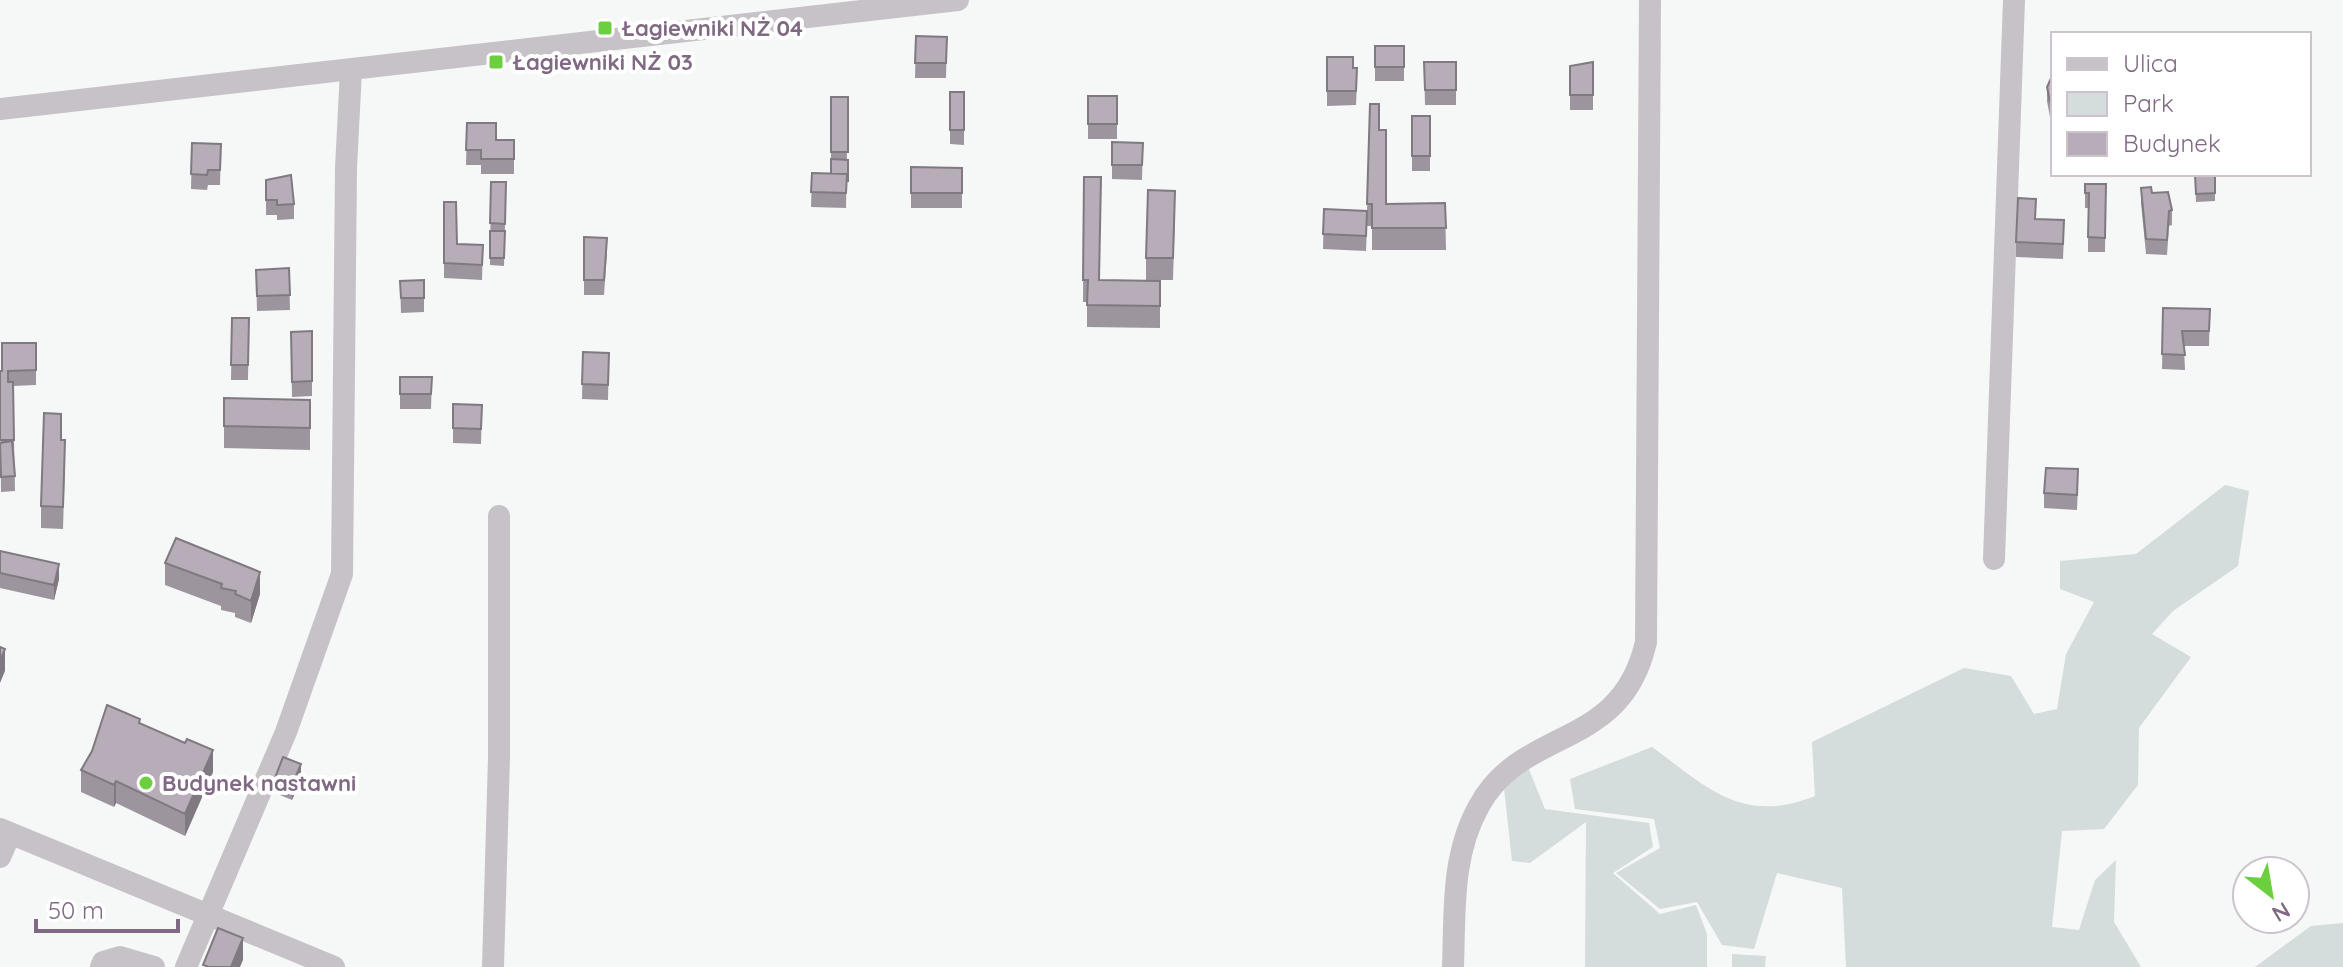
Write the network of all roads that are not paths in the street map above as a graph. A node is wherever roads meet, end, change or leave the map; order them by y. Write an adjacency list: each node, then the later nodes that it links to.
1 (958, 0): 4 (street)
2 (1650, 0): 16 (street)
3 (2014, 0): 7 (street)
4 (351, 70): 5 (street); 10 (street)
5 (0, 109)
6 (499, 516): 15 (street)
7 (1994, 559)
8 (5, 832): 9 (street); 10 (street)
9 (0, 857)
10 (206, 914): 13 (street); 14 (street)
11 (101, 967): 12 (street)
12 (154, 967)
13 (186, 967)
14 (334, 967)
15 (493, 967)
16 (1453, 967)

